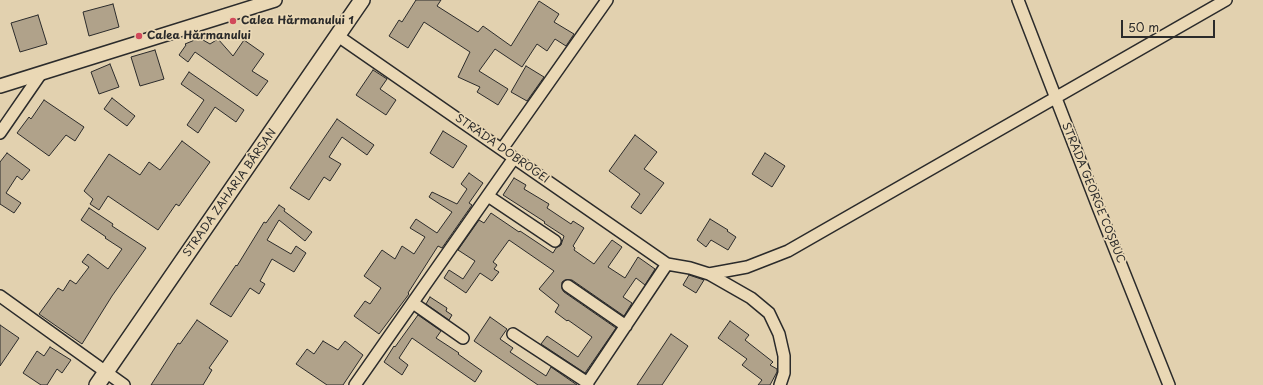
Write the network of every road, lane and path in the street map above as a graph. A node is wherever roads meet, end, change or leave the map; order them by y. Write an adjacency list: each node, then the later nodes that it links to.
1 (362, 0): 6 (main road, STRADA ZAHARIA BÂRSAN)
2 (607, 0): 11 (street)
3 (1018, 0): 9 (street, STRADA GEORGE COȘBUC)
4 (1226, 0): 9 (street)
5 (271, 1): 7 (street)
6 (338, 36): 11 (street, STRADA DOBROGEI); 23 (main road, STRADA ZAHARIA BÂRSAN)
7 (40, 75): 8 (street); 10 (street)
8 (0, 86)
9 (1055, 97): 16 (street); 29 (street, STRADA GEORGE COȘBUC)
10 (0, 133)
11 (502, 149): 12 (street, STRADA DOBROGEI)
12 (514, 158): 13 (street); 15 (street, STRADA DOBROGEI)
13 (488, 196): 14 (street); 19 (street)
14 (555, 241)
15 (667, 264): 16 (street, STRADA DOBROGEI); 20 (street)
16 (709, 274): 28 (street, STRADA DOBROGEI)
17 (568, 286): 20 (street)
18 (0, 296): 23 (street)
19 (413, 303): 22 (street); 27 (street)
20 (626, 326): 24 (street)
21 (513, 334): 24 (street)
22 (462, 338)
23 (106, 372): 25 (main road, STRADA ZAHARIA BÂRSAN); 26 (street)
24 (587, 384)
25 (97, 385)
26 (124, 385)
27 (355, 385)
28 (780, 385)
29 (1170, 385)

